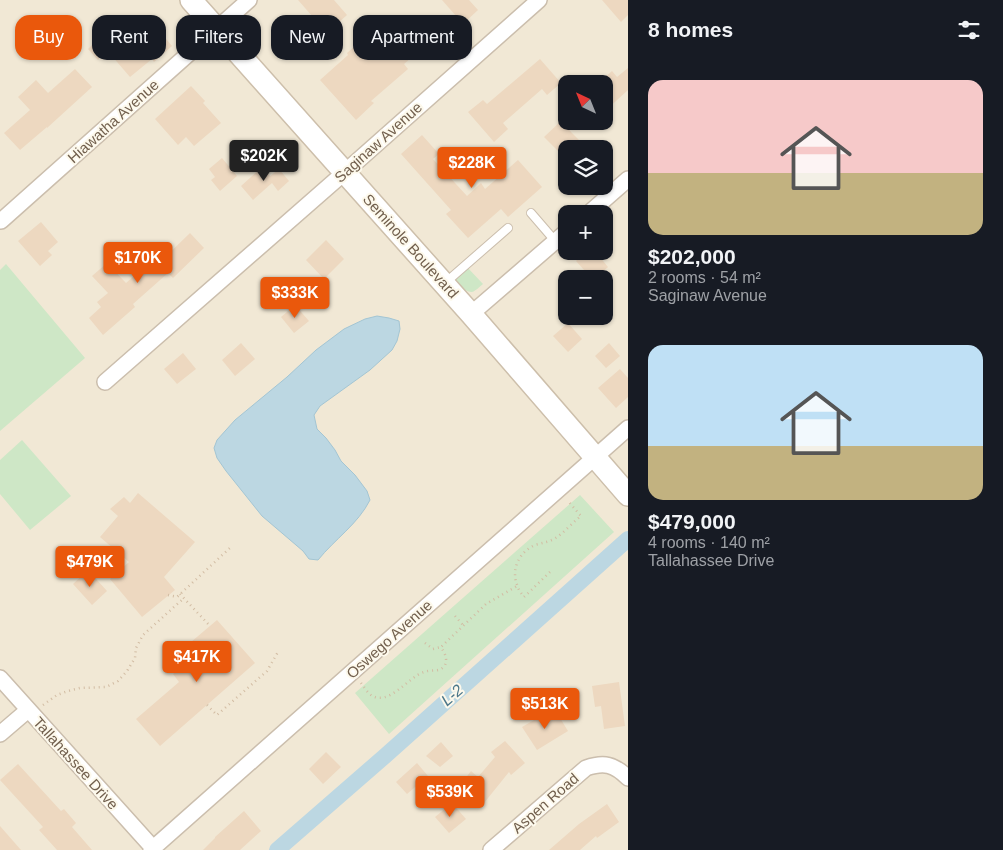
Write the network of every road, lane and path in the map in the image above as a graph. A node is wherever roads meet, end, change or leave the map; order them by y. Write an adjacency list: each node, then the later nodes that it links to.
1 (191, 0): 4 (street, Seminole Boulevard)
2 (249, 0): 5 (street, Hiawatha Avenue)
3 (539, 0): 8 (street, Saginaw Avenue)
4 (204, 15)
5 (232, 15)
6 (181, 60): 12 (street, Hiawatha Avenue)
7 (244, 60): 8 (street, Seminole Boulevard)
8 (345, 172): 16 (street, Seminole Boulevard); 18 (street, Saginaw Avenue)
9 (628, 179): 10 (street)
10 (598, 205)
11 (531, 213): 14 (lane)
12 (1, 221)
13 (508, 228): 16 (lane)
14 (558, 235)
15 (558, 240): 17 (street)
16 (444, 284): 17 (street, Seminole Boulevard)
17 (471, 314): 20 (street, Seminole Boulevard)
18 (105, 382)
19 (628, 428): 20 (street, Oswego Avenue)
20 (595, 458): 21 (street, Seminole Boulevard); 41 (street, Oswego Avenue)
21 (628, 495)
22 (566, 500): 25 (path)
23 (231, 547): 26 (path)
24 (550, 572): 25 (path)
25 (517, 586): 30 (path)
26 (180, 594): 27 (path); 28 (path)
27 (168, 595)
28 (184, 598): 31 (path); 38 (path)
29 (455, 616): 30 (path)
30 (463, 625): 33 (path)
31 (210, 626)
32 (425, 643): 33 (path)
33 (441, 647): 36 (path)
34 (278, 652): 37 (path)
35 (0, 678): 38 (street, Tallahassee Drive)
36 (361, 683)
37 (207, 705)
38 (31, 712): 39 (street); 41 (street, Tallahassee Drive)
39 (0, 734)
40 (628, 778): 42 (street, Aspen Road)
41 (152, 849)
42 (491, 850)

